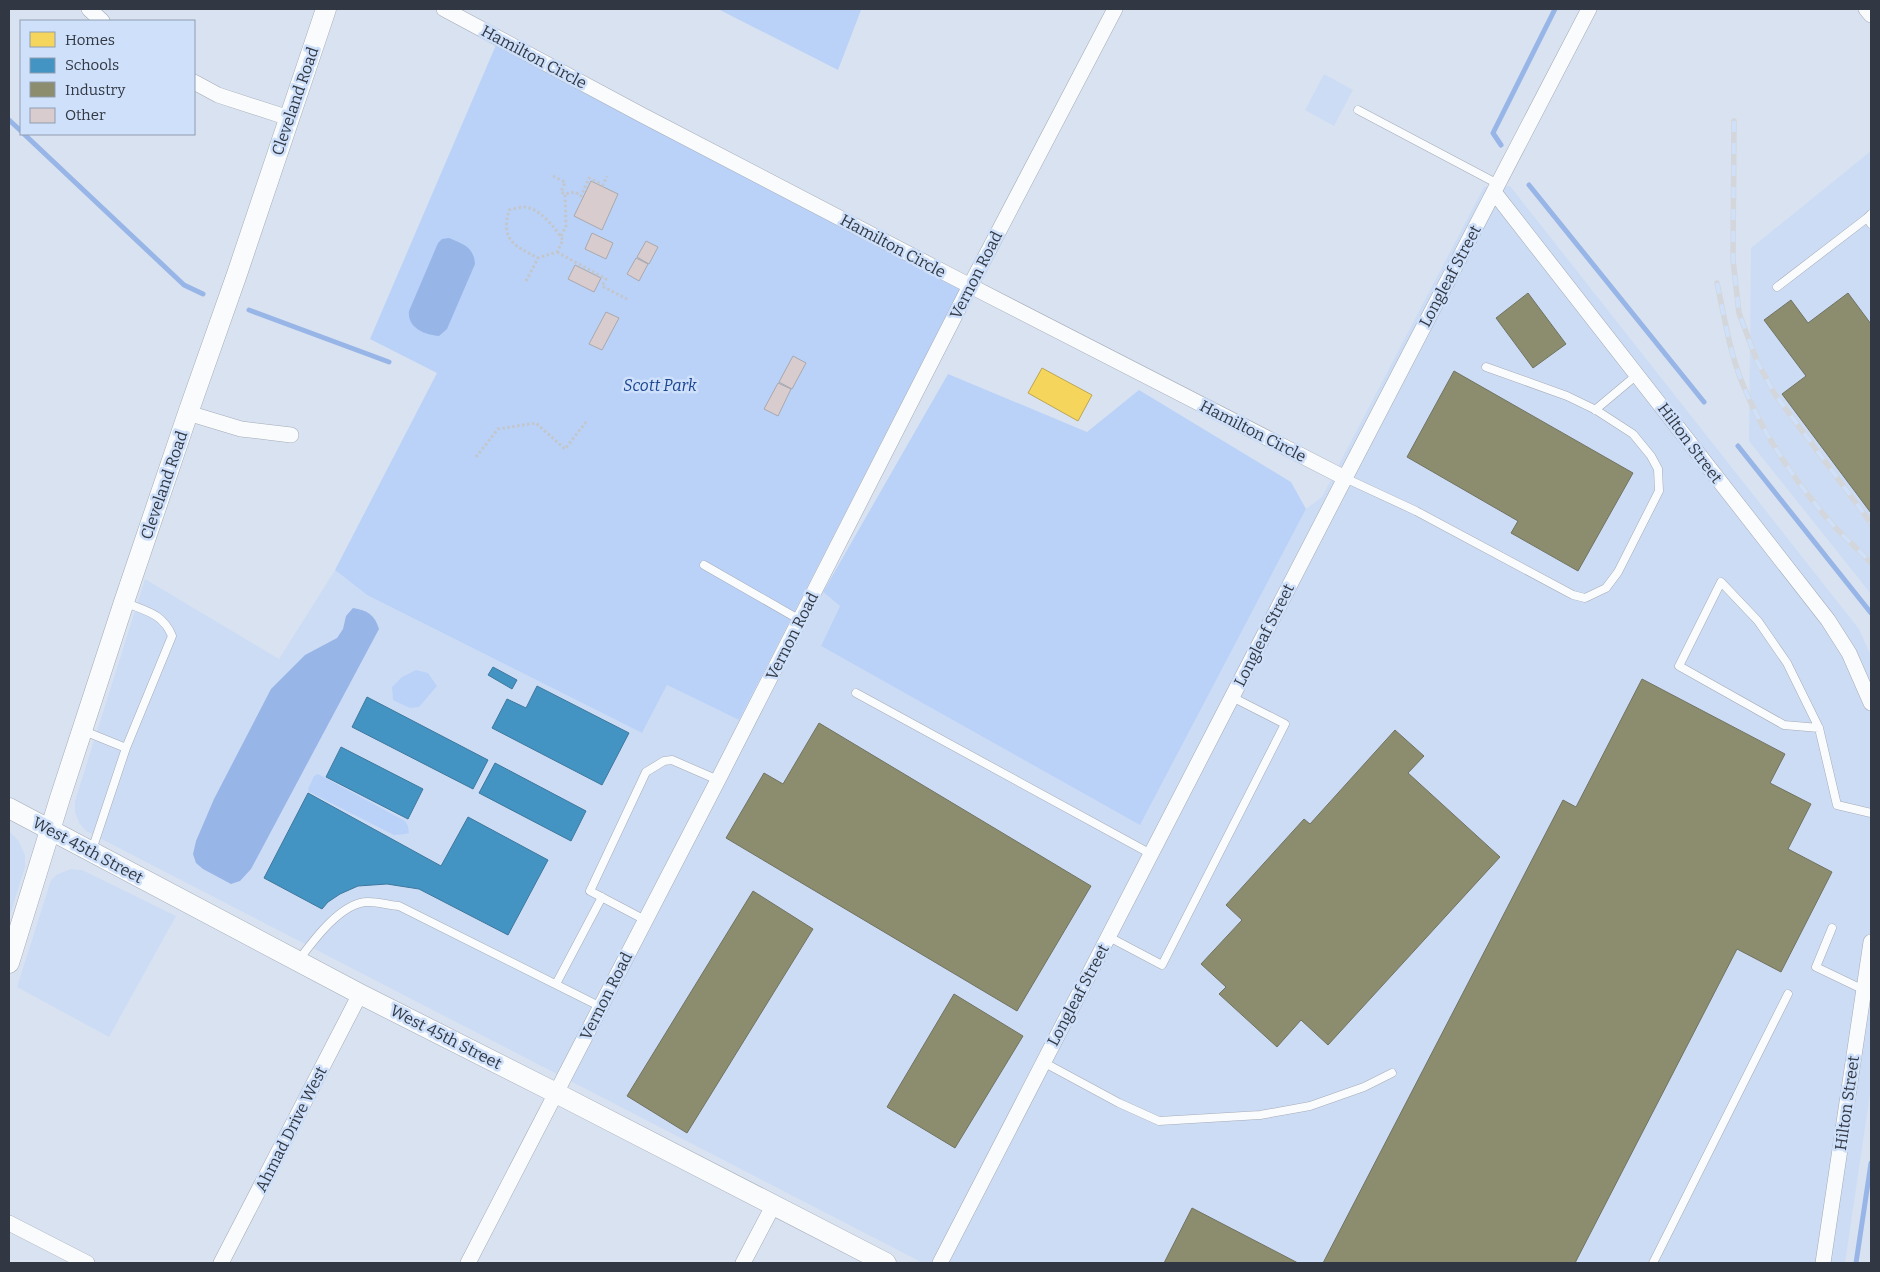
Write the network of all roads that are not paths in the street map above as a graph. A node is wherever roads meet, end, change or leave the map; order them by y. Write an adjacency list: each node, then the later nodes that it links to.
1 (89, 9): 8 (street)
2 (326, 9): 11 (street, Cleveland Road)
3 (444, 9): 14 (street, Hamilton Circle)
4 (1115, 9): 14 (street, Vernon Road)
5 (1589, 9): 12 (street, Longleaf Street)
6 (1866, 9): 7 (street)
7 (1871, 15)
8 (101, 20)
9 (195, 83): 11 (street)
10 (1358, 110): 12 (lane)
11 (289, 118): 19 (street, Cleveland Road)
12 (1496, 188): 17 (street, Hilton Street); 21 (street, Longleaf Street)
13 (1870, 219): 15 (lane)
14 (970, 286): 21 (street, Hamilton Circle); 24 (street, Vernon Road)
15 (1777, 287)
16 (1486, 367): 18 (lane)
17 (1638, 374): 18 (lane); 27 (street, Hilton Street)
18 (1595, 410): 21 (lane)
19 (188, 413): 20 (street); 23 (street, Cleveland Road)
20 (291, 435)
21 (1344, 478): 26 (street, Longleaf Street)
22 (704, 565): 24 (lane)
23 (124, 602): 29 (street, Cleveland Road); 30 (lane)
24 (800, 620): 31 (street, Vernon Road)
25 (856, 693): 36 (lane)
26 (1232, 698): 36 (street, Longleaf Street); 40 (lane)
27 (1871, 703)
28 (1819, 728): 28 (lane); 33 (lane)
29 (83, 730): 30 (lane); 34 (street, Cleveland Road)
30 (126, 748): 35 (lane)
31 (718, 780): 37 (lane); 38 (street, Vernon Road)
32 (9, 808): 34 (street, West 45th Street)
33 (1871, 813)
34 (50, 830): 35 (street, West 45th Street); 41 (street, Cleveland Road)
35 (91, 852): 43 (street, West 45th Street)
36 (1151, 854): 40 (street, Longleaf Street)
37 (602, 897): 38 (lane); 45 (lane)
38 (645, 920): 49 (street, Vernon Road)
39 (1832, 928): 46 (lane)
40 (1109, 937): 50 (street, Longleaf Street)
41 (12, 938): 44 (street, Cleveland Road)
42 (1871, 942): 46 (street, Hilton Street)
43 (298, 961): 45 (lane); 47 (street, West 45th Street)
44 (9, 963)
45 (556, 984): 49 (lane)
46 (1864, 990): 62 (street, Hilton Street)
47 (360, 994): 52 (street, West 45th Street); 56 (street, Ahmad Drive West)
48 (1788, 994): 61 (lane)
49 (601, 1007): 52 (street, Vernon Road)
50 (1043, 1062): 51 (lane); 60 (street, Longleaf Street)
51 (1392, 1073)
52 (556, 1093): 53 (street, West 45th Street); 57 (street, Vernon Road)
53 (773, 1206): 58 (street); 59 (street, West 45th Street)
54 (9, 1223): 55 (street)
55 (87, 1263)
56 (221, 1263)
57 (468, 1263)
58 (743, 1263)
59 (886, 1263)
60 (940, 1263)
61 (1654, 1263)
62 (1823, 1263)

